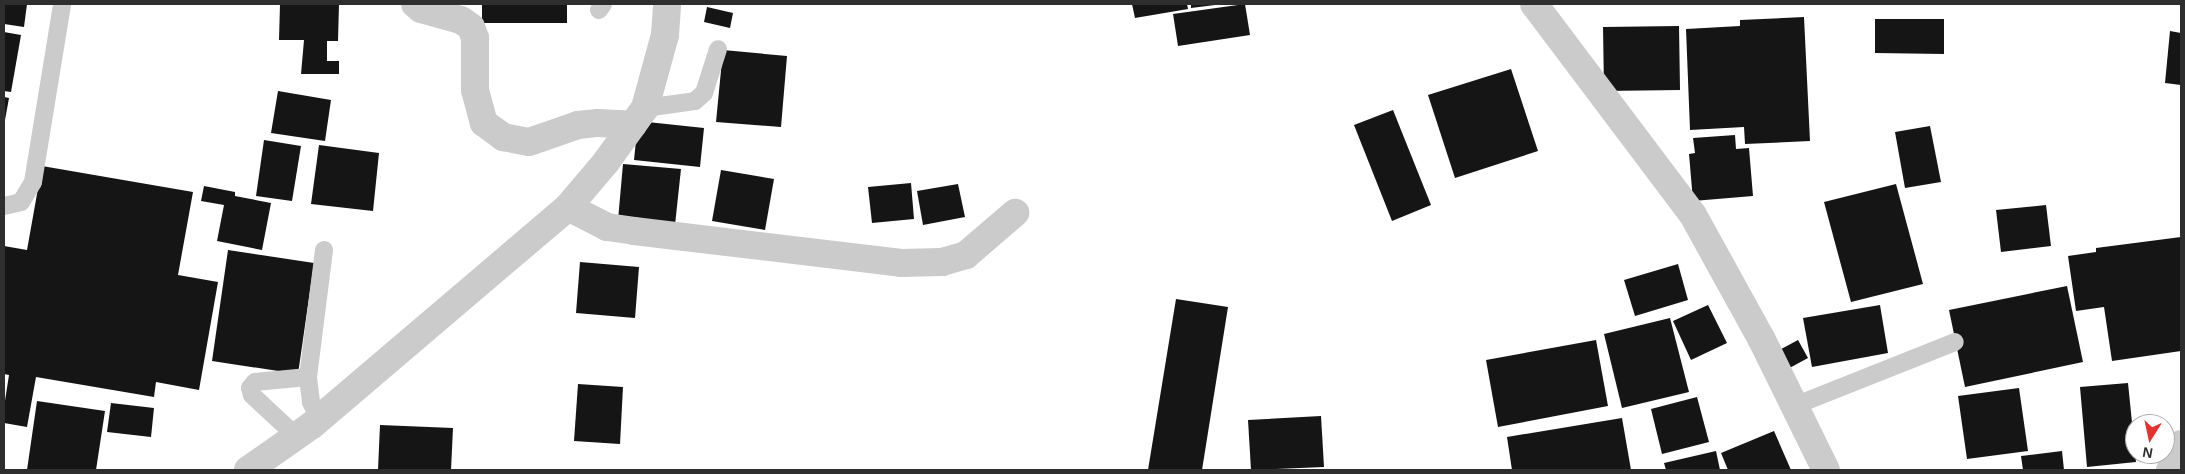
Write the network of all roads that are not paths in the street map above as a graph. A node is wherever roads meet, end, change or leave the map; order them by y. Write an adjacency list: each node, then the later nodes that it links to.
1 (62, 4): 7 (lane)
2 (415, 4): 6 (street)
3 (667, 4): 6 (street)
4 (1534, 4): 13 (street)
5 (718, 48): 6 (lane)
6 (639, 116): 8 (street)
7 (4, 206)
8 (568, 207): 9 (street); 14 (street)
9 (1015, 213)
10 (324, 250): 12 (lane)
11 (1955, 342): 13 (lane)
12 (308, 377): 14 (lane); 15 (lane)
13 (1794, 406): 18 (street)
14 (319, 418): 15 (street)
15 (296, 436): 17 (street)
16 (2181, 444): 19 (street)
17 (248, 470)
18 (1826, 470)
19 (2170, 470)

